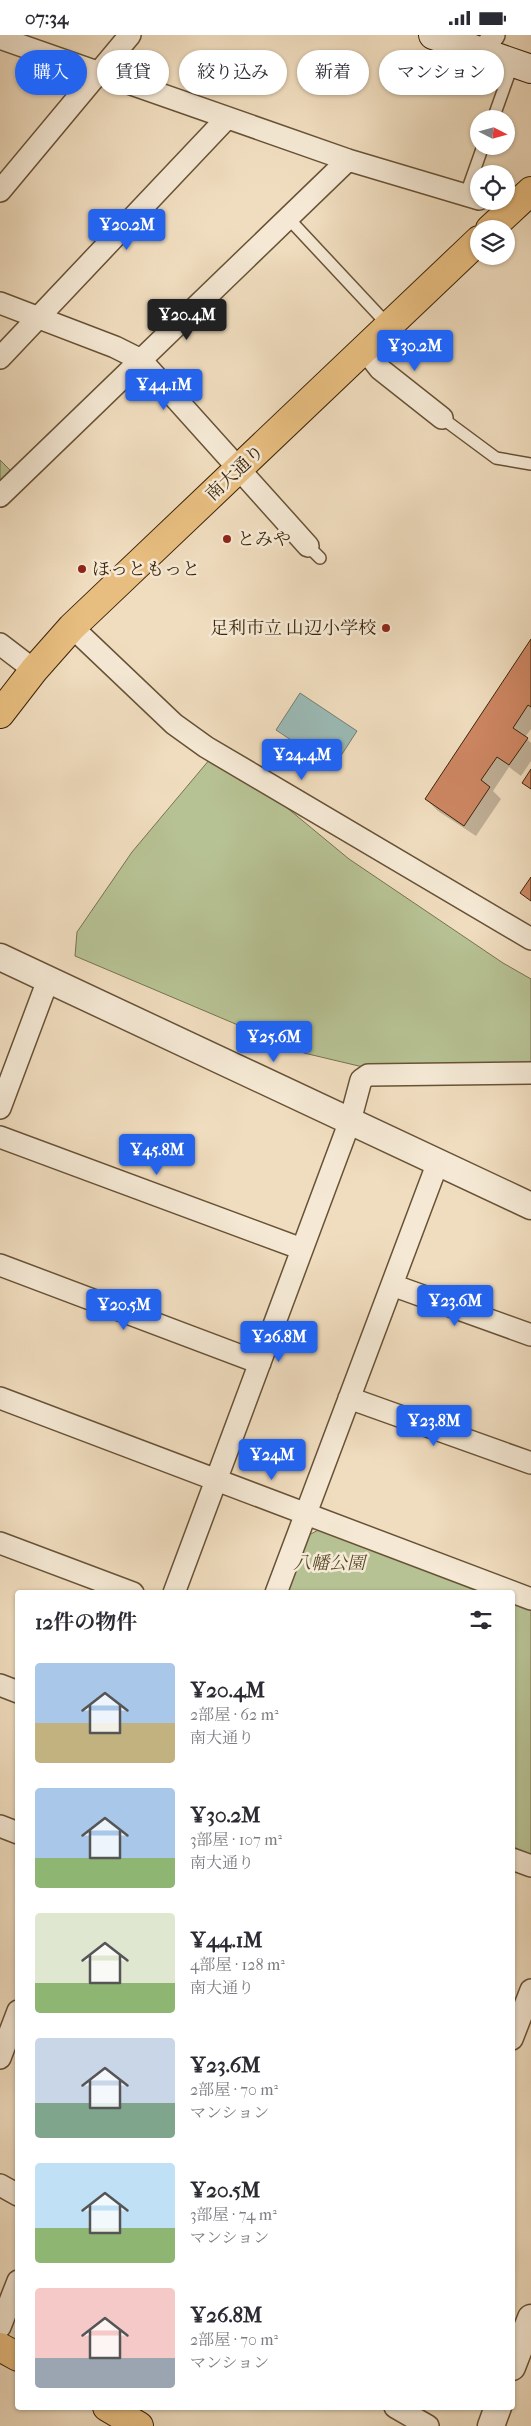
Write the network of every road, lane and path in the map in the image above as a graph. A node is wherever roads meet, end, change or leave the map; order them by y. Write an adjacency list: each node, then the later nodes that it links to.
1 (130, 35): 5 (street)
2 (433, 35): 4 (main road)
3 (0, 38): 7 (street)
4 (488, 43): 6 (main road)
5 (118, 50)
6 (522, 66): 10 (lane)
7 (97, 71)
8 (97, 76): 13 (street)
9 (164, 95): 11 (street)
10 (498, 110)
11 (227, 118): 12 (street); 20 (street)
12 (348, 160): 16 (street); 17 (street)
13 (0, 191)
14 (531, 191): 15 (main road)
15 (515, 197)
16 (470, 203)
17 (289, 219): 21 (lane); 24 (street)
18 (470, 249): 21 (main road, 南大通り)
19 (0, 303): 20 (street)
20 (39, 318): 23 (street); 24 (street)
21 (389, 326): 22 (main road, 南大通り)
22 (365, 350): 25 (street); 27 (main road, 南大通り)
23 (0, 358)
24 (141, 360): 27 (street); 28 (street)
25 (442, 417): 26 (lane)
26 (531, 464)
27 (239, 469): 29 (street); 30 (main road, 南大通り)
28 (0, 496)
29 (314, 552)
30 (72, 627): 32 (main road, 南大通り); 34 (street)
31 (0, 644): 32 (street)
32 (34, 670): 33 (main road, 南大通り)
33 (0, 714)
34 (531, 939)
35 (0, 957): 36 (street)
36 (48, 980): 38 (street); 39 (street)
37 (531, 1073): 39 (street)
38 (0, 1108)
39 (350, 1121): 41 (street); 43 (street)
40 (0, 1137): 43 (street)
41 (438, 1162): 42 (street); 45 (street)
42 (531, 1206)
43 (302, 1249): 47 (street)
44 (0, 1265): 47 (street)
45 (392, 1285): 46 (street); 49 (street)
46 (531, 1335)
47 (260, 1363): 51 (street)
48 (0, 1398): 51 (street)
49 (349, 1398): 50 (street); 52 (street)
50 (531, 1463)
51 (216, 1480): 52 (street); 55 (street)
52 (305, 1513): 56 (street); 57 (street)
53 (0, 1543): 54 (street)
54 (125, 1590)
55 (175, 1590)
56 (277, 1590)
57 (507, 1590)
58 (515, 1593): 59 (street)
59 (531, 1599)
60 (0, 1685): 61 (street)
61 (15, 1691)
62 (0, 1826): 63 (street)
63 (15, 1832)
64 (515, 1860): 65 (street)
65 (531, 1866)
66 (531, 1990): 68 (street)
67 (15, 2019): 69 (street)
68 (518, 2031)
69 (0, 2058)
70 (0, 2185): 71 (street)
71 (15, 2193)
72 (15, 2289): 74 (street)
73 (531, 2318): 77 (street)
74 (0, 2327)
75 (0, 2347): 76 (main road)
76 (15, 2355)
77 (515, 2359)
78 (112, 2410): 81 (main road)
79 (400, 2410): 82 (street)
80 (497, 2410): 83 (street)
81 (140, 2426)
82 (428, 2426)
83 (491, 2426)

